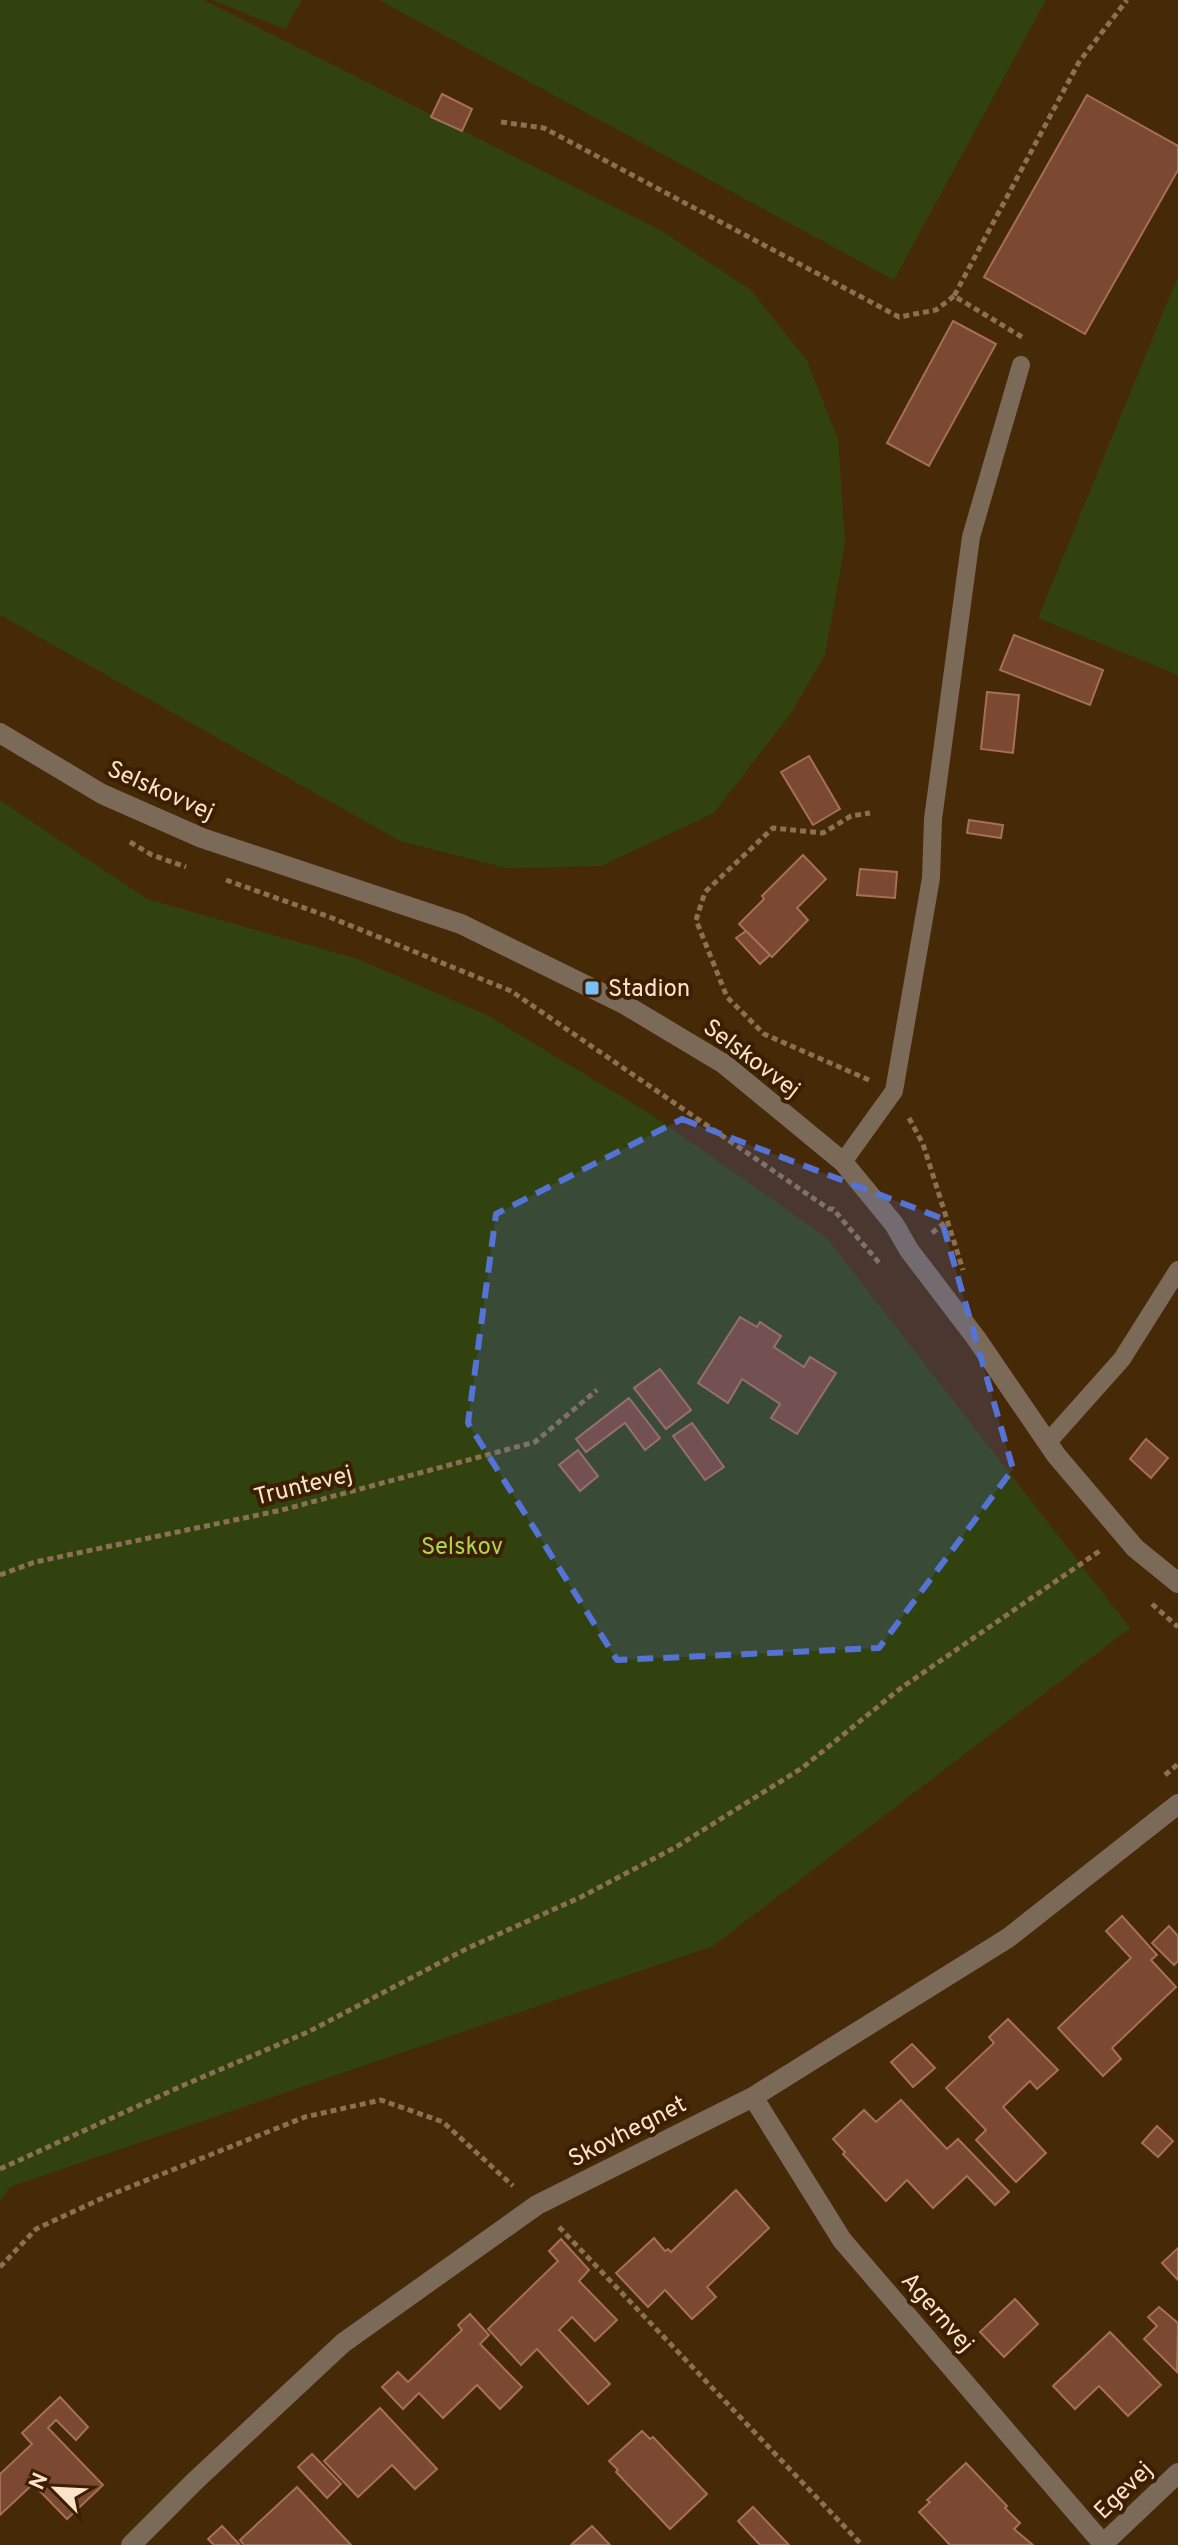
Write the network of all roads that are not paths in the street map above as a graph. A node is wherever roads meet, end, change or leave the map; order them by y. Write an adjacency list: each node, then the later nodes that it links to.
1 (1021, 365): 3 (lane)
2 (0, 733): 3 (street, Selskovvej)
3 (843, 1162): 5 (street, Selskovvej)
4 (1178, 1270): 5 (lane)
5 (1048, 1442): 6 (street, Selskovvej)
6 (1178, 1583)
7 (1178, 1804): 8 (street, Skovhegnet)
8 (753, 2097): 10 (street, Skovhegnet); 11 (street, Agernvej)
9 (1178, 2473): 11 (street, Egevej)
10 (131, 2545)
11 (1104, 2545)

